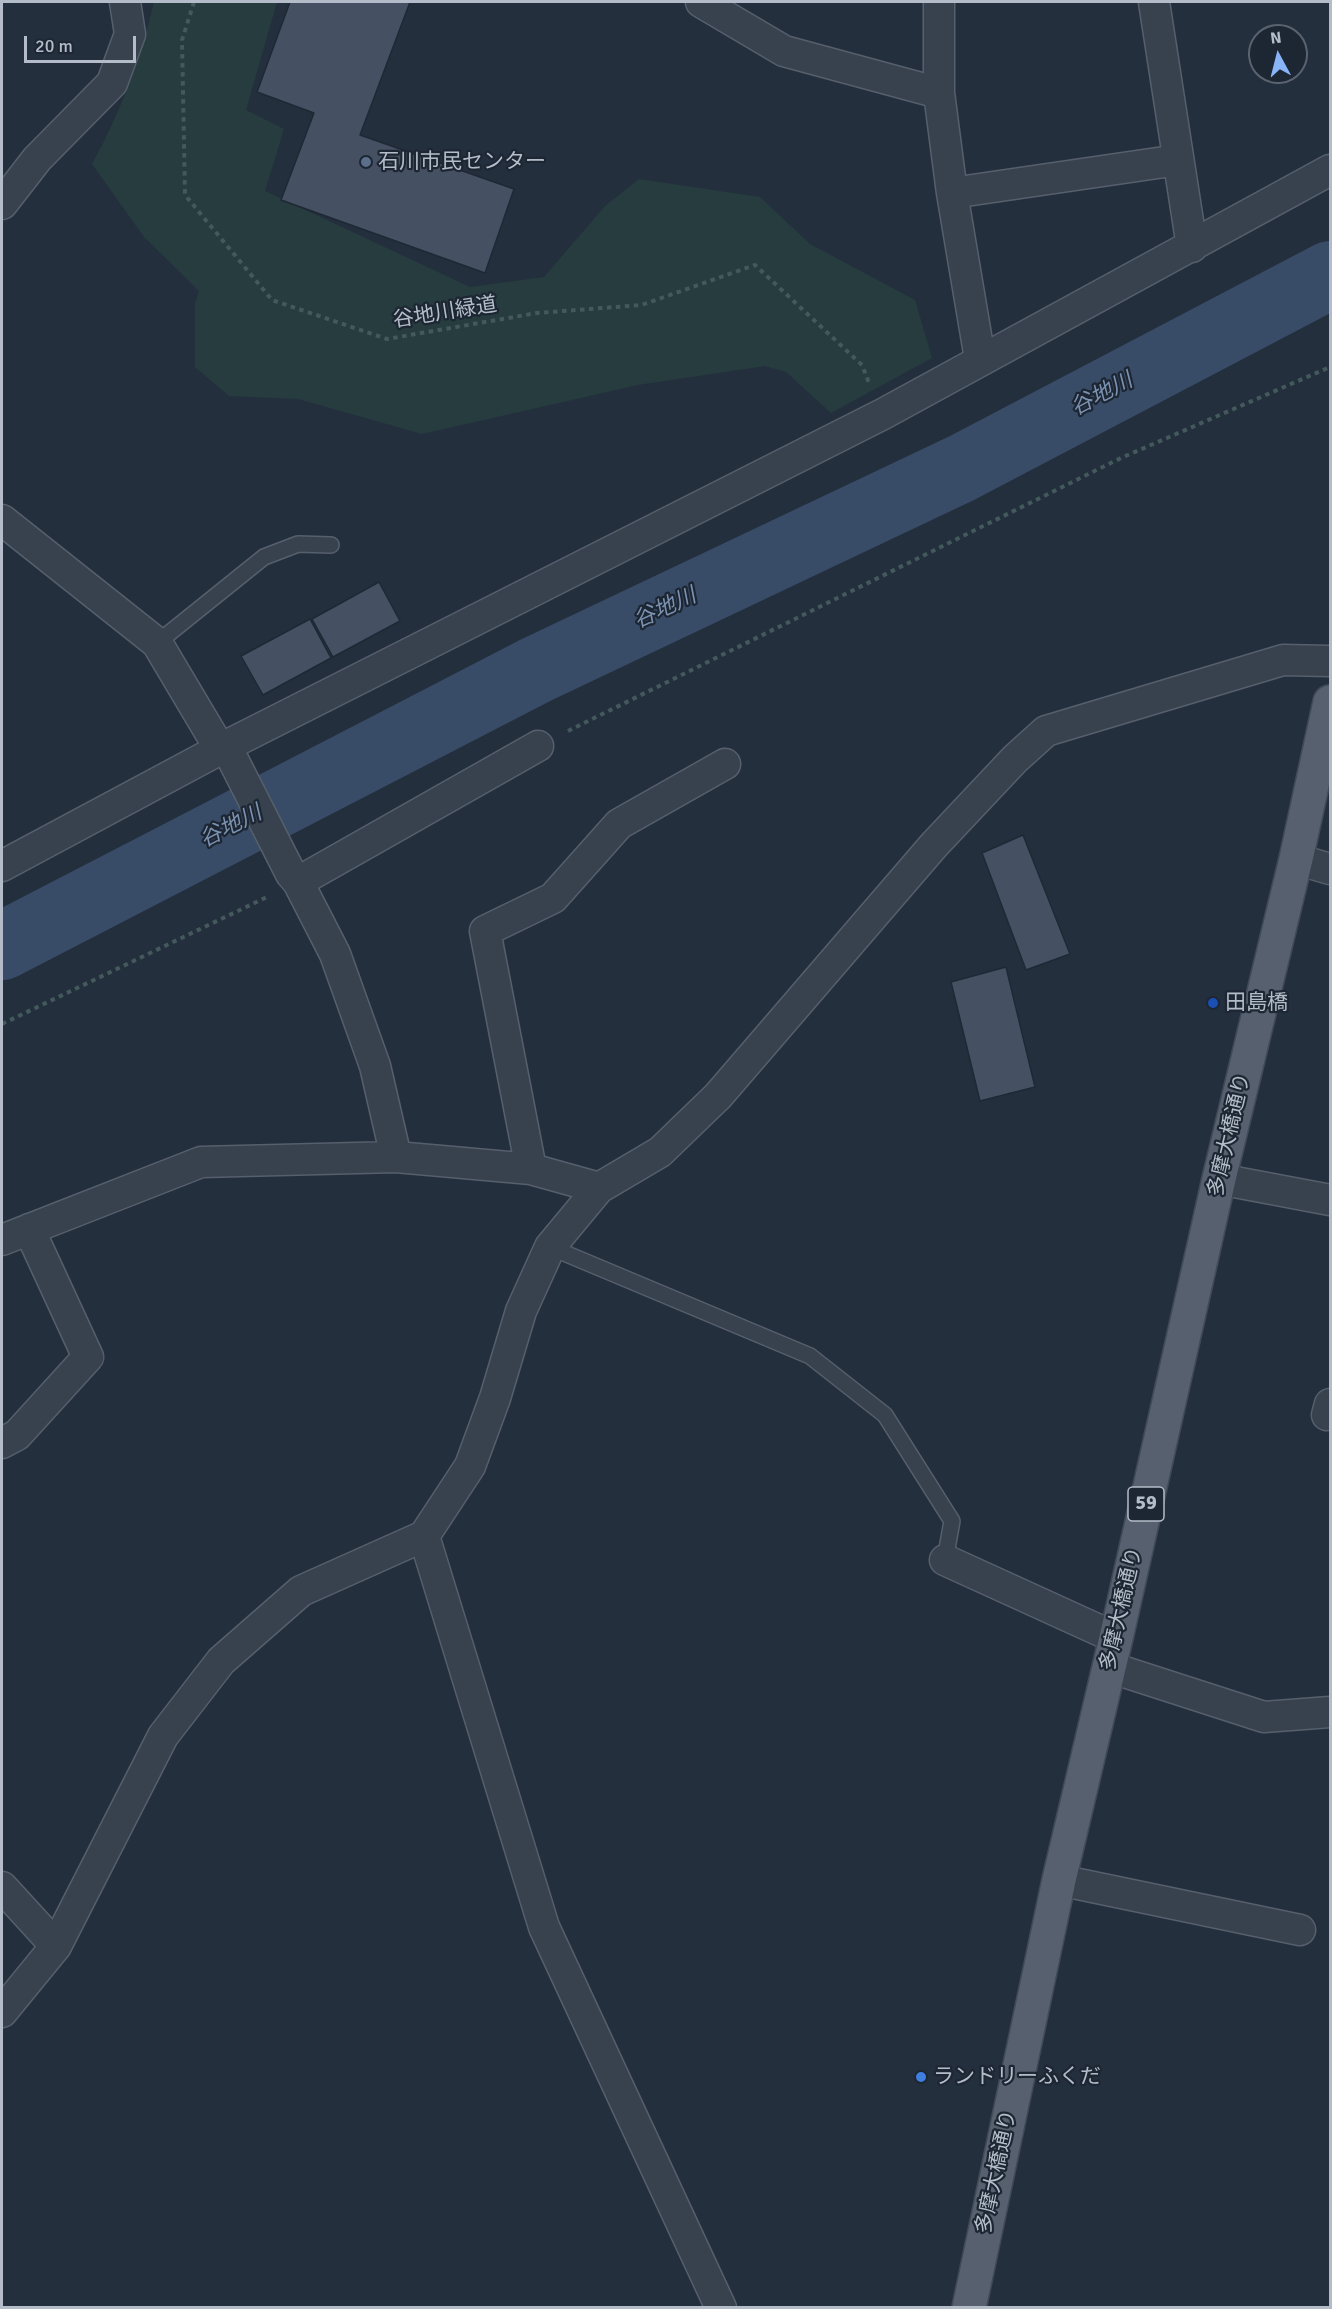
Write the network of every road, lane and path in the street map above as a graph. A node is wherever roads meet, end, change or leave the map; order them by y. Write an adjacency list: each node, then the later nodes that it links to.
1 (124, 2): 10 (street)
2 (194, 2): 14 (path, 谷地川緑道)
3 (701, 2): 6 (street)
4 (939, 2): 6 (street)
5 (1154, 2): 7 (street)
6 (939, 93): 9 (street)
7 (1178, 160): 9 (street); 11 (street)
8 (1330, 170): 11 (street)
9 (952, 193): 12 (street)
10 (2, 204)
11 (1192, 247): 12 (street)
12 (980, 359): 14 (street)
13 (1330, 367): 20 (path)
14 (882, 414): 21 (street)
15 (2, 520): 17 (street)
16 (331, 545): 17 (lane)
17 (157, 643): 21 (street)
18 (1330, 661): 31 (street)
19 (1330, 702): 23 (main road, 多摩大橋通り / 59)
20 (537, 746): 26 (street)
21 (226, 751): 24 (street); 26 (street)
22 (725, 764): 29 (street)
23 (1296, 859): 25 (street); 30 (main road, 多摩大橋通り / 59)
24 (2, 867)
25 (1330, 869)
26 (295, 878): 27 (path); 28 (street)
27 (2, 1024)
28 (396, 1157): 29 (street); 33 (street)
29 (531, 1169): 31 (street)
30 (1219, 1179): 32 (street); 39 (main road, 多摩大橋通り / 59)
31 (599, 1188): 35 (street)
32 (1330, 1200)
33 (29, 1229): 34 (street); 36 (street)
34 (2, 1240)
35 (550, 1247): 37 (street); 38 (lane)
36 (2, 1443)
37 (424, 1536): 44 (street); 46 (street)
38 (945, 1560): 39 (street)
39 (1112, 1653): 40 (street); 41 (main road, 多摩大橋通り / 59)
40 (1330, 1712)
41 (1059, 1880): 43 (street); 47 (main road, 多摩大橋通り / 59)
42 (2, 1887): 44 (street)
43 (1300, 1930)
44 (56, 1946): 45 (street)
45 (2, 2012)
46 (721, 2307)
47 (969, 2307)

